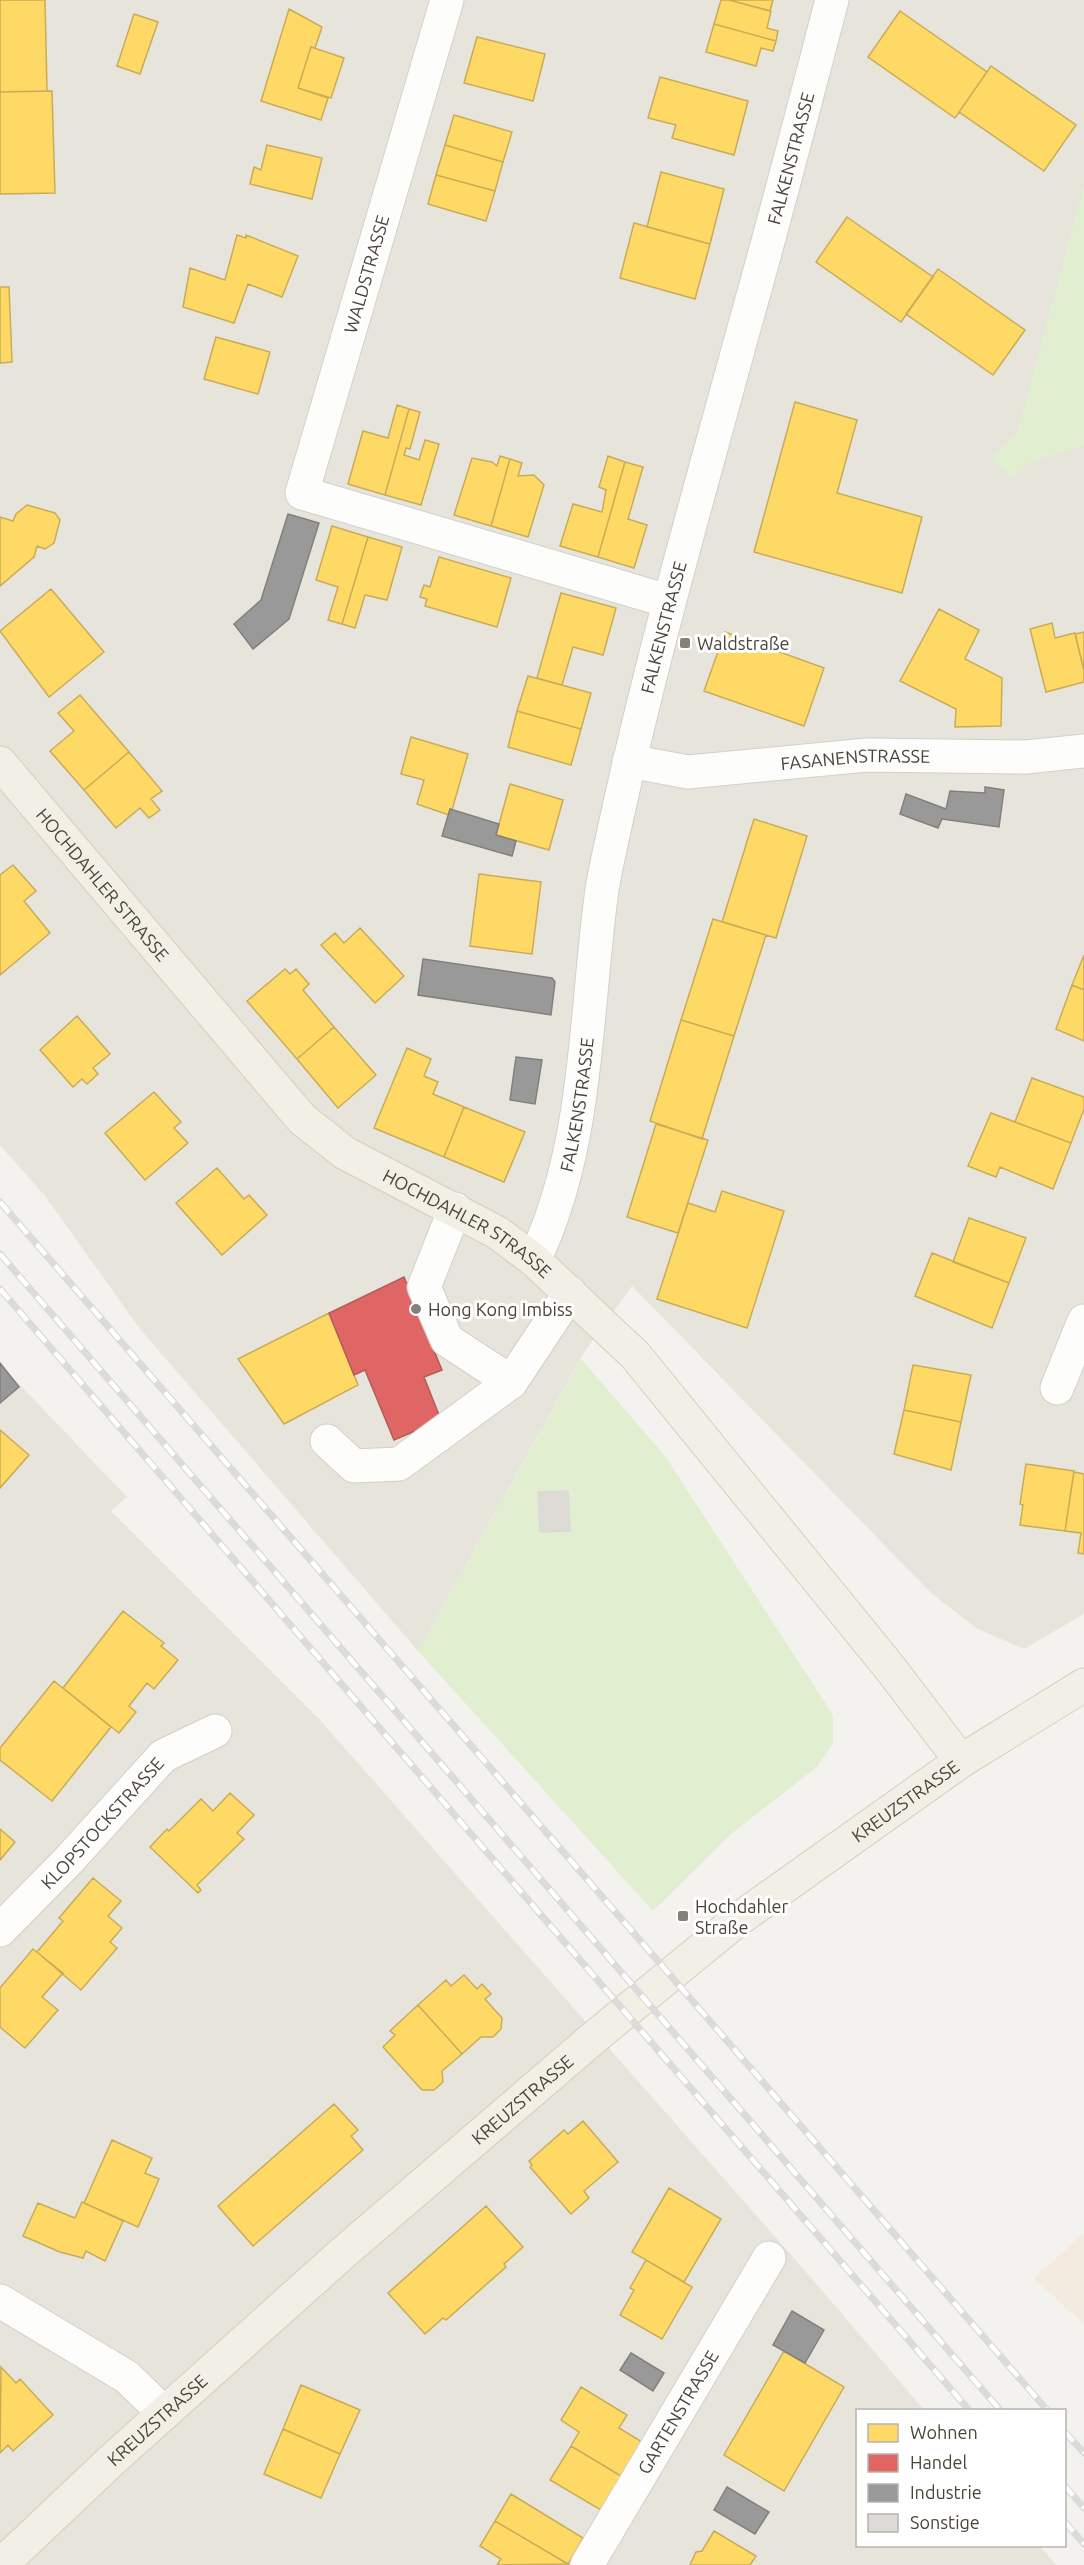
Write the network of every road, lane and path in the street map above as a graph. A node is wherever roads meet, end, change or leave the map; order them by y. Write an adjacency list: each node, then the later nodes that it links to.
1 (447, 0): 3 (street, WALDSTRASSE)
2 (832, 0): 3 (street, FALKENSTRASSE)
3 (668, 601): 5 (street, FALKENSTRASSE)
4 (1084, 751): 5 (street, FASANENSTRASSE)
5 (629, 761): 8 (street, FALKENSTRASSE)
6 (0, 763): 7 (main road, HOCHDAHLER STRASSE)
7 (455, 1209): 8 (main road, HOCHDAHLER STRASSE); 11 (street)
8 (534, 1260): 9 (main road, HOCHDAHLER STRASSE)
9 (570, 1293): 11 (street); 16 (main road, HOCHDAHLER STRASSE)
10 (1084, 1321): 12 (street)
11 (510, 1383): 13 (street)
12 (1057, 1388)
13 (327, 1441)
14 (1084, 1685): 16 (main road, KREUZSTRASSE)
15 (214, 1731): 17 (street, KLOPSTOCKSTRASSE)
16 (961, 1761): 20 (main road, KREUZSTRASSE)
17 (0, 1930)
18 (769, 2258): 22 (street, GARTENSTRASSE)
19 (0, 2301): 20 (street)
20 (164, 2413): 21 (main road, KREUZSTRASSE)
21 (1, 2565)
22 (587, 2565)

